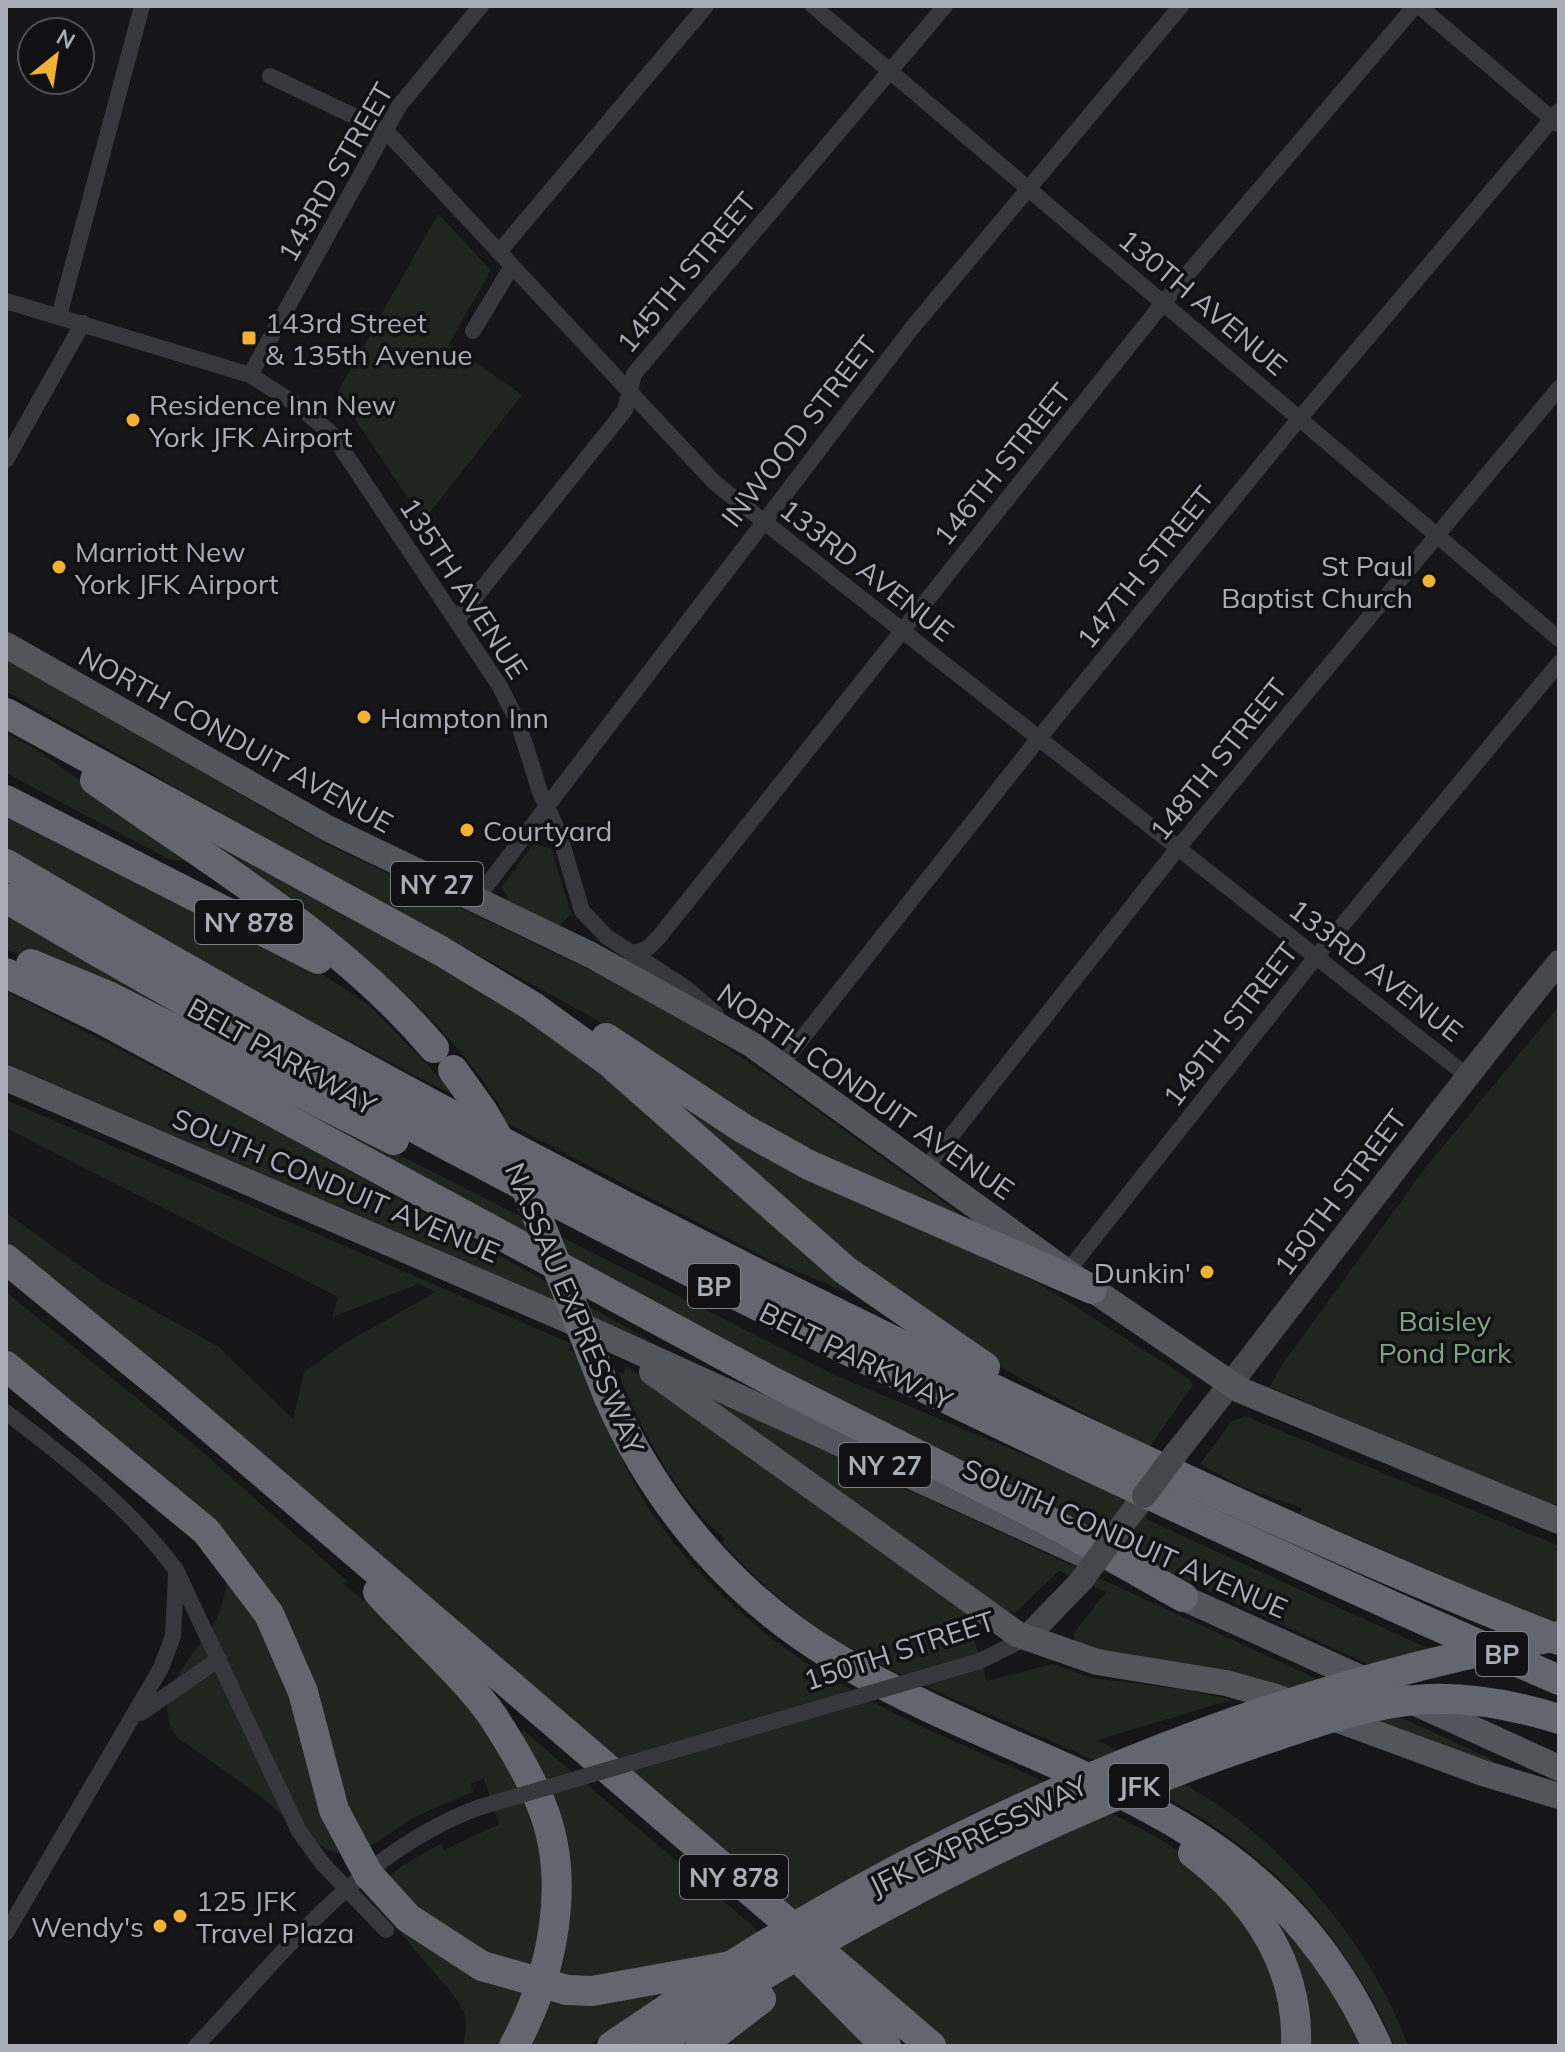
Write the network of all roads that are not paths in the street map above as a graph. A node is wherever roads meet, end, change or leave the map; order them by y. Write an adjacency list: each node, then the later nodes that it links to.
1 (142, 6): 17 (street)
2 (481, 6): 11 (street, 143RD STREET)
3 (706, 6): 13 (street)
4 (813, 6): 8 (street, 130TH AVENUE)
5 (945, 6): 8 (street, 145TH STREET)
6 (1181, 6): 12 (street, INWOOD STREET)
7 (1417, 6): 10 (street); 16 (street, 146TH STREET)
8 (889, 71): 12 (street, 130TH AVENUE); 22 (street, 145TH STREET)
9 (270, 76): 11 (street, 133RD AVENUE)
10 (1557, 118): 23 (street, 147TH STREET)
11 (387, 132): 13 (street, 133RD AVENUE); 20 (street, 143RD STREET)
12 (1028, 188): 16 (street, 130TH AVENUE); 25 (street, INWOOD STREET)
13 (499, 252): 14 (street, 133RD AVENUE)
14 (512, 266): 19 (street); 22 (street, 133RD AVENUE)
15 (6, 301): 17 (street, 135TH AVENUE)
16 (1163, 303): 23 (street, 130TH AVENUE); 28 (street, 146TH STREET)
17 (59, 316): 18 (street, 135TH AVENUE)
18 (83, 323): 20 (street, 135TH AVENUE); 24 (street)
19 (473, 331)
20 (250, 375): 27 (street, 135TH AVENUE)
21 (1559, 388): 26 (street, 148TH STREET)
22 (629, 390): 25 (street, 133RD AVENUE); 27 (street, 145TH STREET)
23 (1300, 418): 26 (street, 130TH AVENUE); 34 (street, 147TH STREET)
24 (6, 460)
25 (762, 520): 28 (street, 133RD AVENUE); 36 (street, INWOOD STREET)
26 (1436, 534): 29 (street, 130TH AVENUE); 37 (street, 148TH STREET)
27 (457, 620): 36 (street, 135TH AVENUE)
28 (902, 631): 34 (street, 133RD AVENUE); 42 (street, 146TH STREET)
29 (1559, 639)
30 (6, 645): 40 (main road, NORTH CONDUIT AVENUE / NY 27)
31 (1559, 663): 44 (street, 149TH STREET)
32 (6, 713): 41 (highway)
33 (6, 720): 48 (highway)
34 (1039, 738): 37 (street, 133RD AVENUE); 49 (street, 147TH STREET)
35 (6, 797): 48 (highway, NASSAU EXPRESSWAY / NY 878)
36 (546, 807): 40 (street, INWOOD STREET); 42 (street, 135TH AVENUE)
37 (1178, 848): 44 (street, 133RD AVENUE); 52 (street, 148TH STREET)
38 (6, 864): 63 (highway, BELT PARKWAY / BP)
39 (6, 898): 59 (highway, BELT PARKWAY / BP)
40 (474, 902): 47 (main road, NORTH CONDUIT AVENUE / NY 27)
41 (441, 951): 56 (highway); 63 (highway)
42 (631, 954): 47 (street, 135TH AVENUE)
43 (6, 956): 59 (highway)
44 (1316, 957): 50 (street, 133RD AVENUE); 55 (street, 149TH STREET)
45 (1559, 962): 50 (main road, 150TH STREET)
46 (6, 973): 67 (highway)
47 (751, 1044): 49 (main road, NORTH CONDUIT AVENUE / NY 27)
48 (444, 1059): 75 (highway, NASSAU EXPRESSWAY / NY 878, bridge)
49 (781, 1065): 52 (main road, NORTH CONDUIT AVENUE / NY 27)
50 (1466, 1075): 61 (main road, 150TH STREET)
51 (6, 1078): 58 (main road, SOUTH CONDUIT AVENUE / NY 27)
52 (925, 1169): 55 (main road, NORTH CONDUIT AVENUE / NY 27)
53 (6, 1259): 57 (highway, NY 878)
54 (6, 1269): 57 (highway)
55 (1067, 1272): 56 (main road, NORTH CONDUIT AVENUE / NY 27)
56 (1092, 1289): 61 (main road, NORTH CONDUIT AVENUE / NY 27)
57 (61, 1303): 64 (highway, NY 878)
58 (589, 1329): 67 (main road, SOUTH CONDUIT AVENUE / NY 27); 68 (main road)
59 (814, 1336): 71 (highway, BELT PARKWAY / BP)
60 (6, 1366): 81 (highway, bridge)
61 (1230, 1385): 65 (main road, NORTH CONDUIT AVENUE / NY 27); 68 (main road, 150TH STREET, bridge)
62 (6, 1412): 66 (street)
63 (1116, 1448): 69 (highway, BELT PARKWAY / BP)
64 (299, 1504): 72 (highway, NY 878); 83 (highway)
65 (1559, 1521)
66 (176, 1570): 70 (street); 73 (street)
67 (1183, 1597): 76 (main road, SOUTH CONDUIT AVENUE / NY 27)
68 (1026, 1638): 77 (main road); 78 (street, 150TH STREET, bridge)
69 (1559, 1638): 81 (highway, JFK EXPRESSWAY / JFK, bridge)
70 (219, 1659): 73 (street); 78 (street)
71 (1559, 1680)
72 (537, 1707): 87 (highway); 88 (highway, NY 878)
73 (133, 1719): 80 (street)
74 (1559, 1719): 81 (highway, JFK EXPRESSWAY / JFK, bridge)
75 (1014, 1744): 89 (highway); 90 (highway, NASSAU EXPRESSWAY / NY 878)
76 (1559, 1768)
77 (1559, 1796)
78 (347, 1887): 79 (street); 82 (street)
79 (386, 1930)
80 (6, 1933)
81 (747, 1983): 84 (highway, JFK EXPRESSWAY / JFK); 85 (highway, JFK EXPRESSWAY / JFK); 86 (highway)
82 (196, 2046)
83 (514, 2046)
84 (612, 2046)
85 (653, 2046)
86 (700, 2046)
87 (886, 2046)
88 (931, 2046)
89 (1296, 2046)
90 (1377, 2046)

